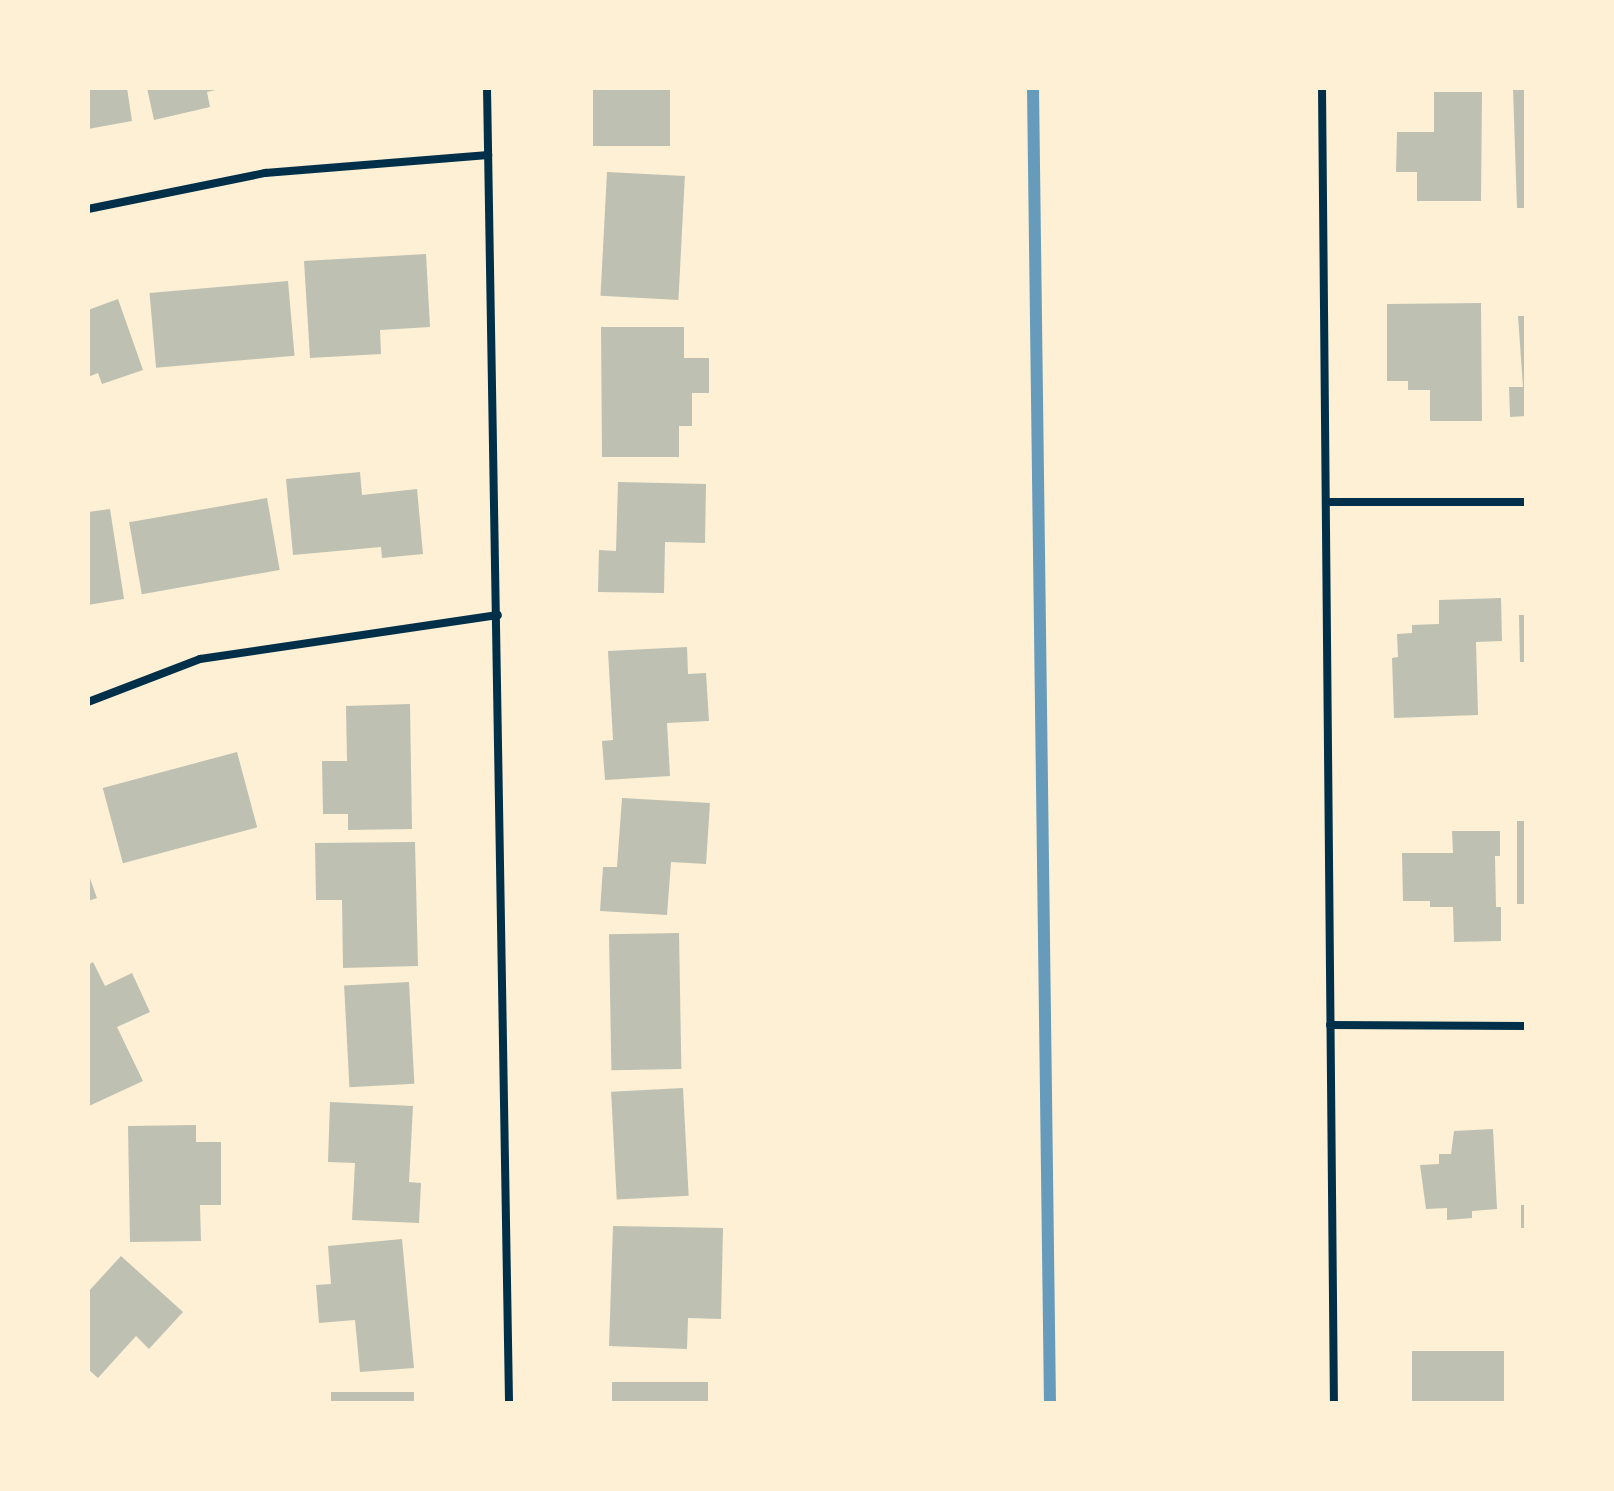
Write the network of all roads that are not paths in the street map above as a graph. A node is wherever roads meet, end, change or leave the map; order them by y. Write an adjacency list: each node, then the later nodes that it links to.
1 (487, 88): 3 (street)
2 (1322, 88): 5 (street)
3 (488, 155): 4 (street); 7 (street)
4 (88, 209)
5 (1328, 502): 6 (street); 9 (street)
6 (1526, 502)
7 (498, 615): 8 (street); 11 (street)
8 (88, 702)
9 (1330, 1025): 10 (street); 12 (street)
10 (1526, 1026)
11 (509, 1403)
12 (1334, 1403)

